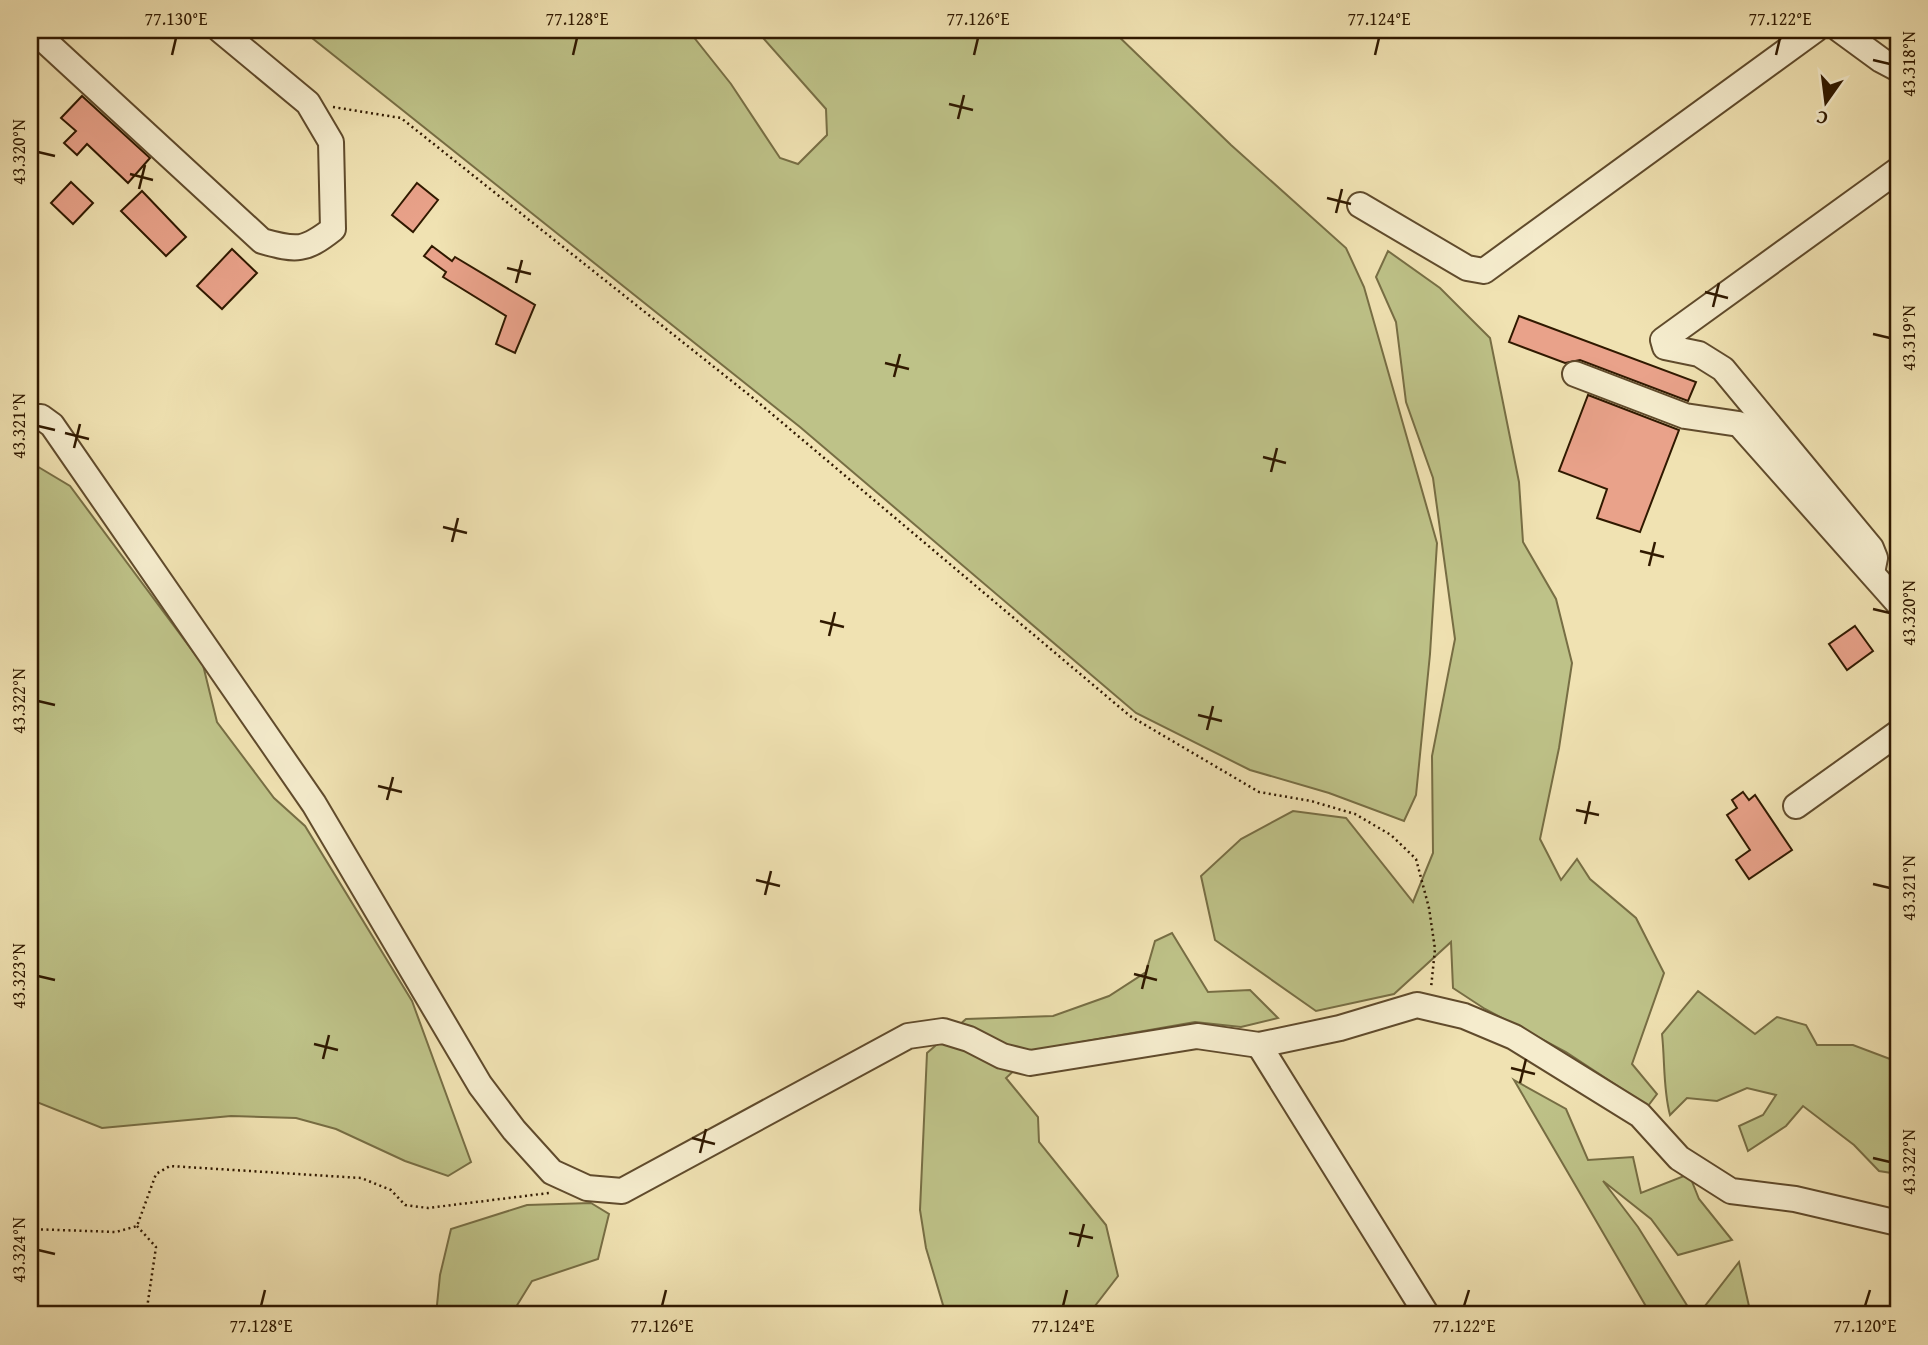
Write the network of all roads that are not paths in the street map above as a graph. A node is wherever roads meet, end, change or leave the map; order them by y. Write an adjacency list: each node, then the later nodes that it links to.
1 (33, 30): 2 (street)
2 (220, 30)
3 (1815, 30): 7 (street)
4 (1840, 30): 5 (street)
5 (1898, 69)
6 (1898, 170): 10 (street)
7 (1360, 205)
8 (1575, 374): 10 (street)
9 (30, 417): 14 (street)
10 (1872, 573): 11 (street)
11 (1898, 603)
12 (1898, 733): 13 (street)
13 (1796, 806)
14 (1259, 1045): 15 (street); 16 (street)
15 (1898, 1223)
16 (1427, 1315)

